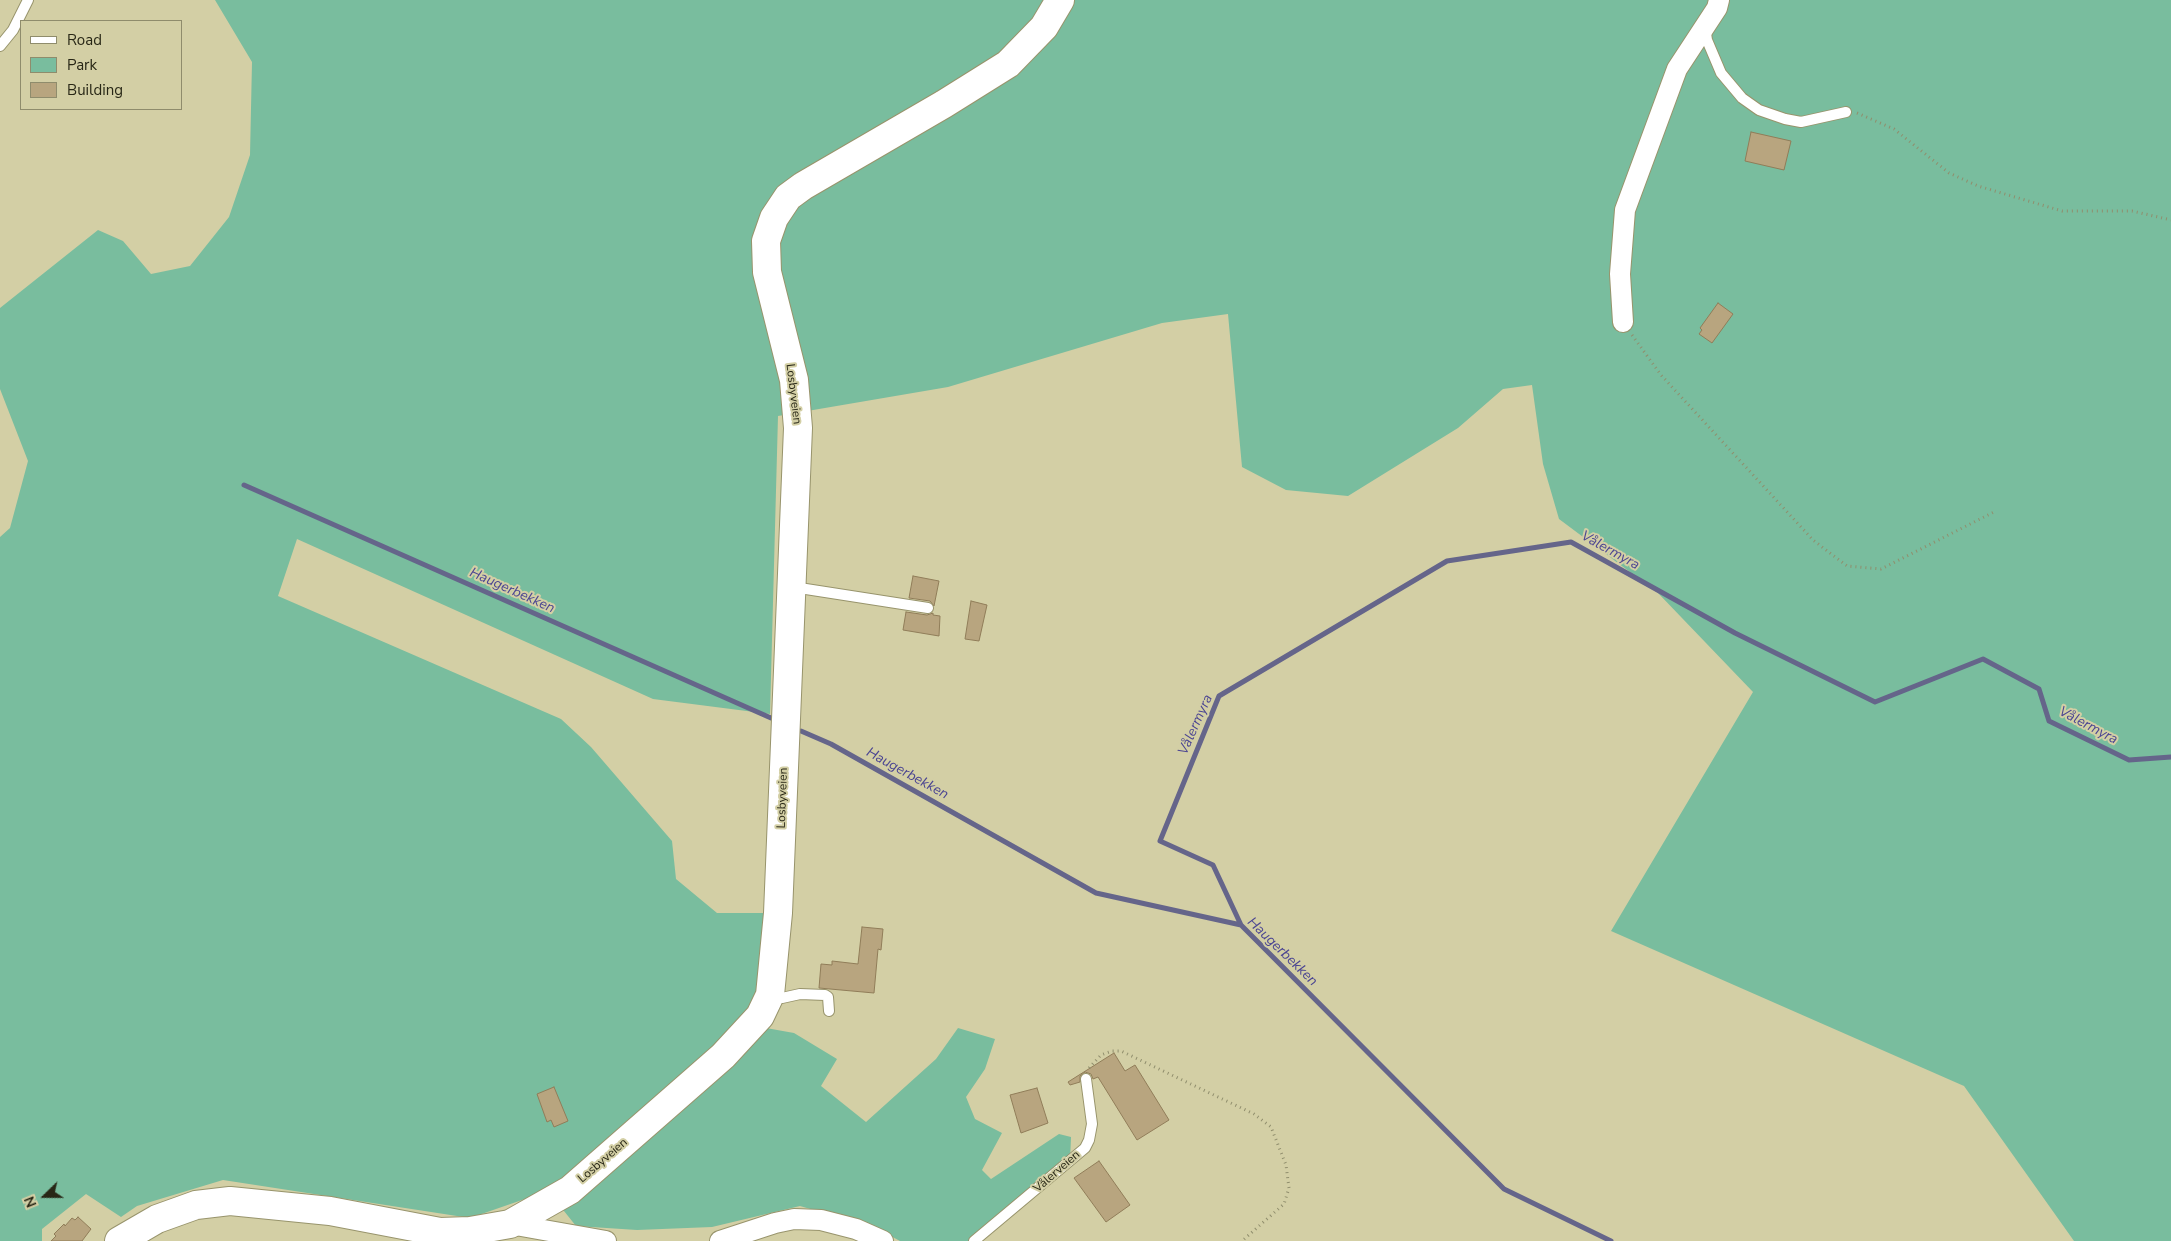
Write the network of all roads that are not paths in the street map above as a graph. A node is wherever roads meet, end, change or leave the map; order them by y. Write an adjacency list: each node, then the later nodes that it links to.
1 (28, 0): 5 (lane)
2 (1060, 0): 8 (main road, Losbyveien)
3 (1720, 0): 4 (street)
4 (1705, 26): 6 (lane); 7 (street)
5 (0, 46)
6 (1846, 112)
7 (1623, 322)
8 (793, 587): 9 (lane); 10 (main road, Losbyveien)
9 (928, 608)
10 (770, 995): 11 (lane); 13 (main road, Losbyveien)
11 (829, 1011)
12 (1086, 1079): 19 (lane, Vålerveien)
13 (510, 1224): 14 (main road, Losbyveien); 16 (street)
14 (471, 1236): 15 (main road, Losbyveien)
15 (118, 1241)
16 (606, 1241)
17 (720, 1241): 18 (street)
18 (883, 1241)
19 (974, 1241)

